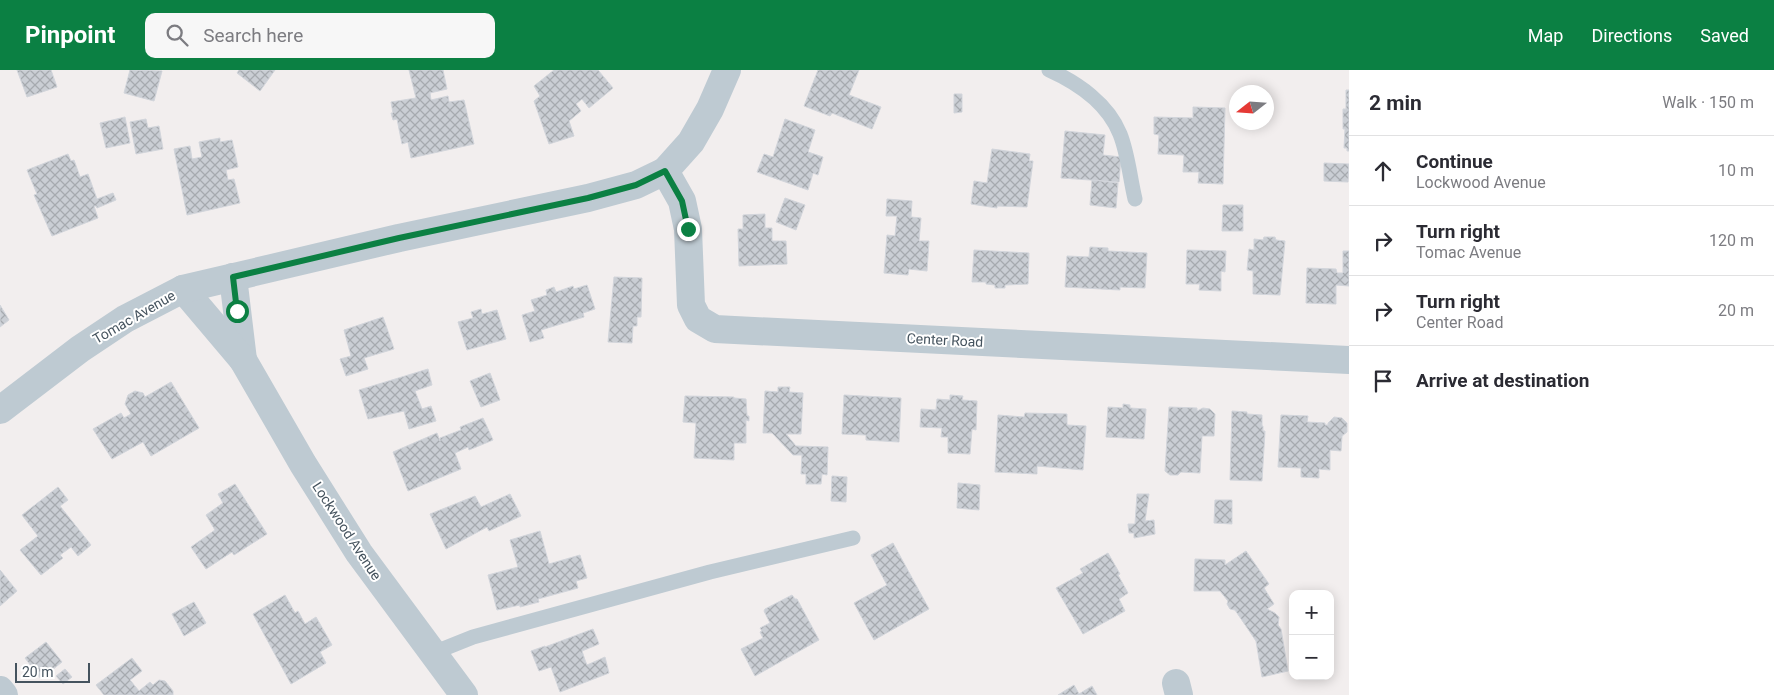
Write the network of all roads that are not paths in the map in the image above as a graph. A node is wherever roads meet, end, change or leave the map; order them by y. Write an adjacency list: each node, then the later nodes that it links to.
1 (727, 70): 3 (street, Tomac Avenue)
2 (1049, 70): 4 (lane)
3 (665, 171): 5 (street, Tomac Avenue); 8 (street, Center Road)
4 (1135, 199)
5 (233, 277): 6 (street, Tomac Avenue); 7 (street, Lockwood Avenue)
6 (183, 289): 7 (street, Lockwood Avenue); 9 (street, Tomac Avenue)
7 (243, 360): 11 (street, Lockwood Avenue)
8 (1349, 360)
9 (0, 410)
10 (854, 538): 11 (lane)
11 (433, 654): 14 (street, Lockwood Avenue)
12 (0, 690): 13 (street)
13 (4, 695)
14 (464, 695)

